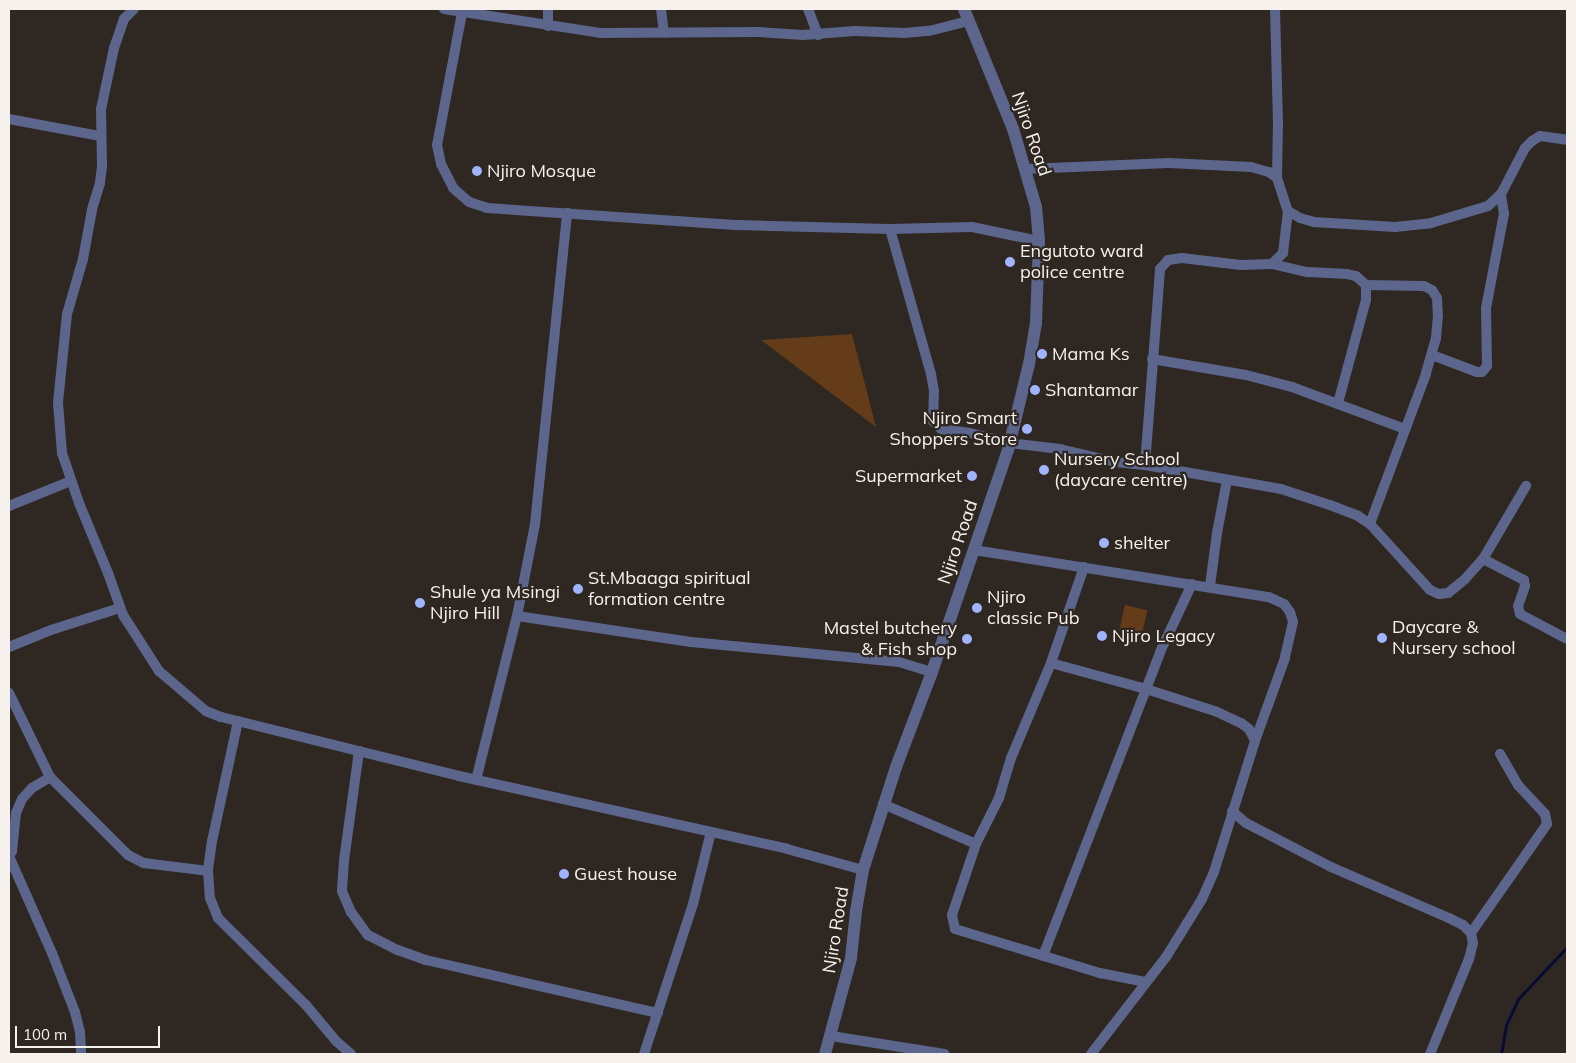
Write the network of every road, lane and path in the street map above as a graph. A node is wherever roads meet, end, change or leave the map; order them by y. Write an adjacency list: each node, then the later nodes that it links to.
1 (134, 9): 13 (street)
2 (444, 9): 7 (street)
3 (548, 9): 9 (street)
4 (661, 9): 10 (street)
5 (808, 9): 11 (street)
6 (1275, 9): 16 (street)
7 (462, 12): 9 (street); 19 (street)
8 (966, 15): 11 (street); 15 (street, Njiro Road)
9 (548, 26): 10 (street)
10 (664, 33): 11 (street)
11 (818, 35)
12 (9, 119): 13 (street)
13 (100, 136): 31 (street)
14 (1567, 140): 17 (street)
15 (1026, 169): 16 (street); 21 (street, Njiro Road)
16 (1277, 178): 18 (street)
17 (1500, 194): 18 (street); 24 (street)
18 (1288, 211): 22 (street)
19 (568, 213): 20 (street); 41 (street)
20 (890, 229): 21 (street); 28 (street)
21 (1039, 241): 28 (street, Njiro Road)
22 (1272, 264): 23 (street); 25 (street)
23 (1366, 285): 24 (street); 26 (street)
24 (1432, 355): 27 (street)
25 (1152, 359): 26 (street); 29 (street)
26 (1338, 402): 27 (street)
27 (1405, 429): 34 (street)
28 (1010, 443): 29 (street); 35 (street, Njiro Road)
29 (1145, 465): 30 (street)
30 (1227, 480): 34 (street); 39 (street)
31 (71, 481): 33 (street); 40 (street)
32 (1526, 486): 36 (street)
33 (9, 506)
34 (1370, 524): 36 (street)
35 (974, 550): 37 (street); 45 (street, Njiro Road)
36 (1483, 559): 42 (street)
37 (1084, 567): 38 (street); 44 (street)
38 (1192, 584): 39 (street); 46 (street)
39 (1210, 586): 49 (street)
40 (120, 608): 43 (street); 48 (street)
41 (517, 616): 45 (street); 53 (street)
42 (1567, 639)
43 (9, 647)
44 (1051, 662): 46 (street); 57 (street)
45 (932, 672): 54 (street, Njiro Road)
46 (1146, 689): 49 (street); 62 (street)
47 (9, 693): 52 (street)
48 (238, 721): 50 (street); 59 (street)
49 (1255, 741): 55 (street)
50 (359, 751): 53 (street); 64 (street)
51 (1500, 754): 61 (street)
52 (50, 777): 58 (street); 59 (street)
53 (476, 780): 56 (street)
54 (883, 804): 57 (street); 60 (street, Njiro Road)
55 (1232, 811): 61 (street); 63 (street)
56 (711, 832): 60 (street); 64 (street)
57 (976, 844): 62 (street)
58 (9, 856): 66 (street)
59 (208, 870): 67 (street)
60 (863, 870): 65 (street, Njiro Road)
61 (1471, 933): 72 (street)
62 (1043, 956): 63 (street)
63 (1146, 982): 71 (street)
64 (658, 1013): 68 (street)
65 (831, 1036): 69 (street, Njiro Road); 70 (street)
66 (82, 1054)
67 (351, 1054)
68 (644, 1054)
69 (825, 1054)
70 (945, 1054)
71 (1091, 1054)
72 (1430, 1054)

